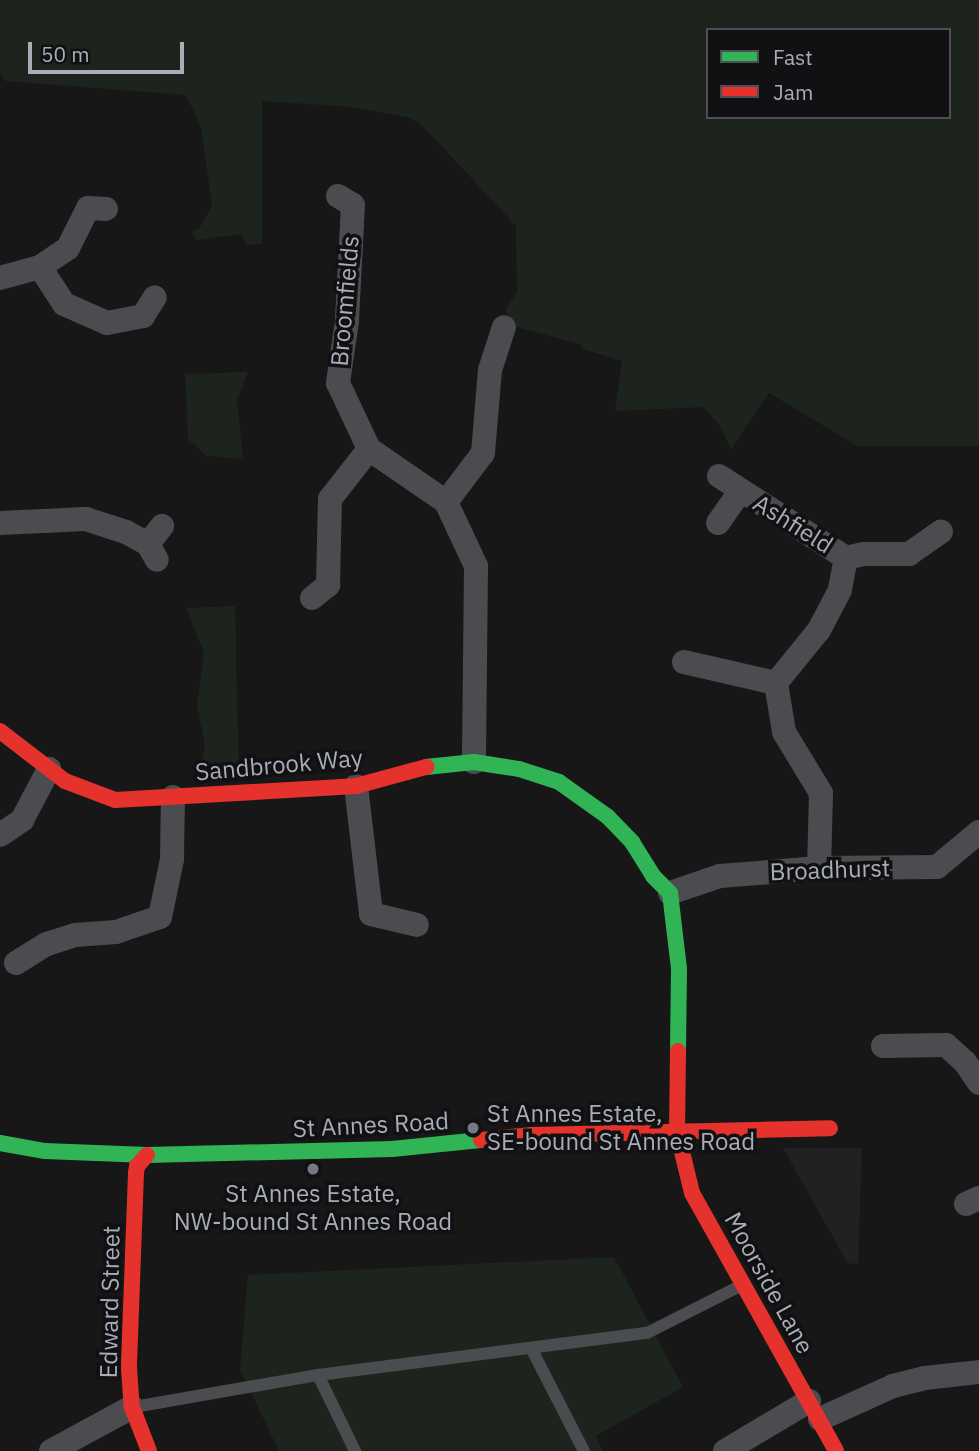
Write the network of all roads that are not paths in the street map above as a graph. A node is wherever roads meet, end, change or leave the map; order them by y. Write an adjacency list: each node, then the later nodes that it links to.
1 (338, 197): 7 (street, Broomfields)
2 (90, 206): 3 (street)
3 (40, 267): 4 (street); 5 (street)
4 (0, 278)
5 (151, 314)
6 (504, 327): 10 (street)
7 (369, 449): 10 (street); 16 (street)
8 (719, 476): 9 (street, Ashfield)
9 (740, 491): 12 (street, Ashfield); 15 (street, Ashfield)
10 (446, 502): 20 (street)
11 (0, 523): 14 (street)
12 (718, 523)
13 (941, 532): 15 (street, Ashfield)
14 (156, 544)
15 (846, 558): 18 (street, Ashfield)
16 (312, 598)
17 (684, 662): 18 (street)
18 (776, 683): 26 (street)
19 (0, 731): 21 (street, Sandbrook Way)
20 (474, 762): 22 (street, Sandbrook Way); 27 (street, Sandbrook Way)
21 (49, 769): 23 (street, Sandbrook Way); 25 (street)
22 (356, 786): 23 (street, Sandbrook Way); 28 (street)
23 (173, 797): 29 (street)
24 (979, 832): 26 (street, Broadhurst)
25 (0, 835)
26 (819, 868): 27 (street, Broadhurst)
27 (670, 893): 33 (street)
28 (417, 926)
29 (16, 963)
30 (883, 1046): 31 (street)
31 (979, 1083)
32 (830, 1128): 33 (street, St Annes Road)
33 (677, 1131): 35 (street, St Annes Road); 36 (street, Moorside Lane)
34 (0, 1143): 35 (street, St Annes Road)
35 (147, 1155): 40 (street, Edward Street)
36 (743, 1284): 37 (lane); 41 (street, Moorside Lane)
37 (531, 1348): 39 (lane); 45 (lane)
38 (979, 1372): 41 (street)
39 (318, 1375): 40 (lane); 44 (lane)
40 (132, 1407): 42 (street); 43 (street, Edward Street)
41 (815, 1410): 46 (street); 47 (street, Moorside Lane)
42 (51, 1451)
43 (149, 1451)
44 (355, 1451)
45 (584, 1451)
46 (725, 1451)
47 (836, 1451)

